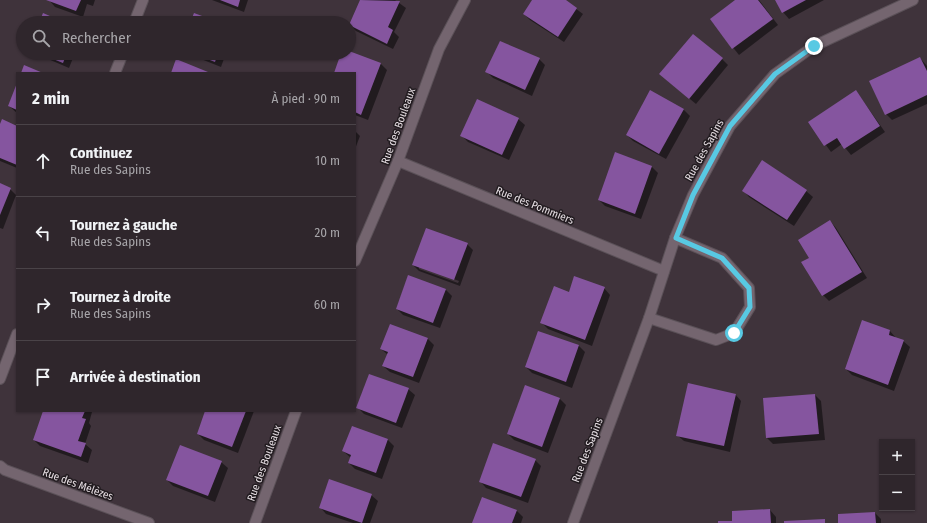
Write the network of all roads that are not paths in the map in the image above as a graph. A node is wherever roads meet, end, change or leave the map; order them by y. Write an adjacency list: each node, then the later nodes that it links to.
1 (143, 0): 4 (street)
2 (465, 0): 7 (street, Rue des Bouleaux)
3 (912, 0): 8 (street, Rue des Sapins)
4 (137, 16)
5 (121, 60): 6 (street)
6 (116, 72)
7 (398, 161): 9 (street, Rue des Bouleaux); 10 (street, Rue des Pommiers)
8 (676, 238): 10 (street, Rue des Sapins); 11 (street)
9 (356, 259)
10 (664, 271): 11 (street, Rue des Sapins)
11 (650, 318): 18 (street, Rue des Sapins)
12 (16, 337): 13 (street)
13 (0, 379)
14 (296, 412): 17 (street, Rue des Bouleaux)
15 (0, 466): 16 (street, Rue des Mélèzes)
16 (149, 523)
17 (255, 523)
18 (573, 523)

